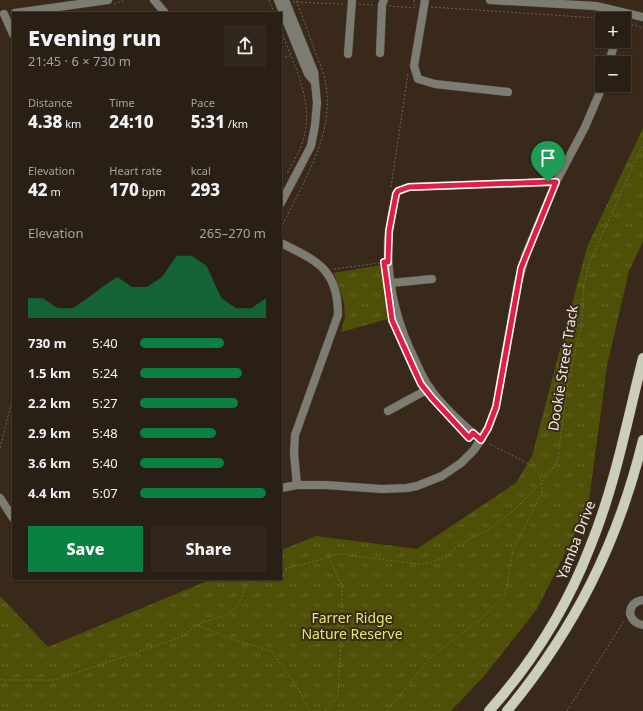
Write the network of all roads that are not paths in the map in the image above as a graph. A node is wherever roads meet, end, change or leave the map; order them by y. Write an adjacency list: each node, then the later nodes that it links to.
1 (108, 0): 9 (street)
2 (154, 0): 10 (street)
3 (278, 0): 19 (street)
4 (490, 0): 11 (street)
5 (286, 1): 19 (street)
6 (352, 2): 18 (street)
7 (383, 3): 17 (street)
8 (422, 5): 20 (street)
9 (21, 12)
10 (164, 12)
11 (612, 12)
12 (12, 13): 13 (street)
13 (2, 15): 16 (street)
14 (631, 16): 15 (street)
15 (643, 17)
16 (12, 32)
17 (380, 53)
18 (348, 54)
19 (314, 81): 23 (street)
20 (508, 92)
21 (597, 92): 22 (street)
22 (556, 182): 26 (street); 32 (street)
23 (283, 194)
24 (282, 243): 34 (street)
25 (432, 279): 26 (street)
26 (391, 283): 29 (street)
27 (643, 358): 30 (main road, Yamba Drive)
28 (643, 378): 30 (main road)
29 (430, 388): 31 (street); 32 (street)
30 (632, 401): 40 (main road, Yamba Drive)
31 (388, 411)
32 (481, 440): 34 (street)
33 (643, 440): 41 (main road, Yamba Drive)
34 (297, 485): 35 (street)
35 (282, 488)
36 (0, 498): 37 (street)
37 (12, 516)
38 (643, 600): 39 (street)
39 (643, 625)
40 (489, 711)
41 (507, 711)

